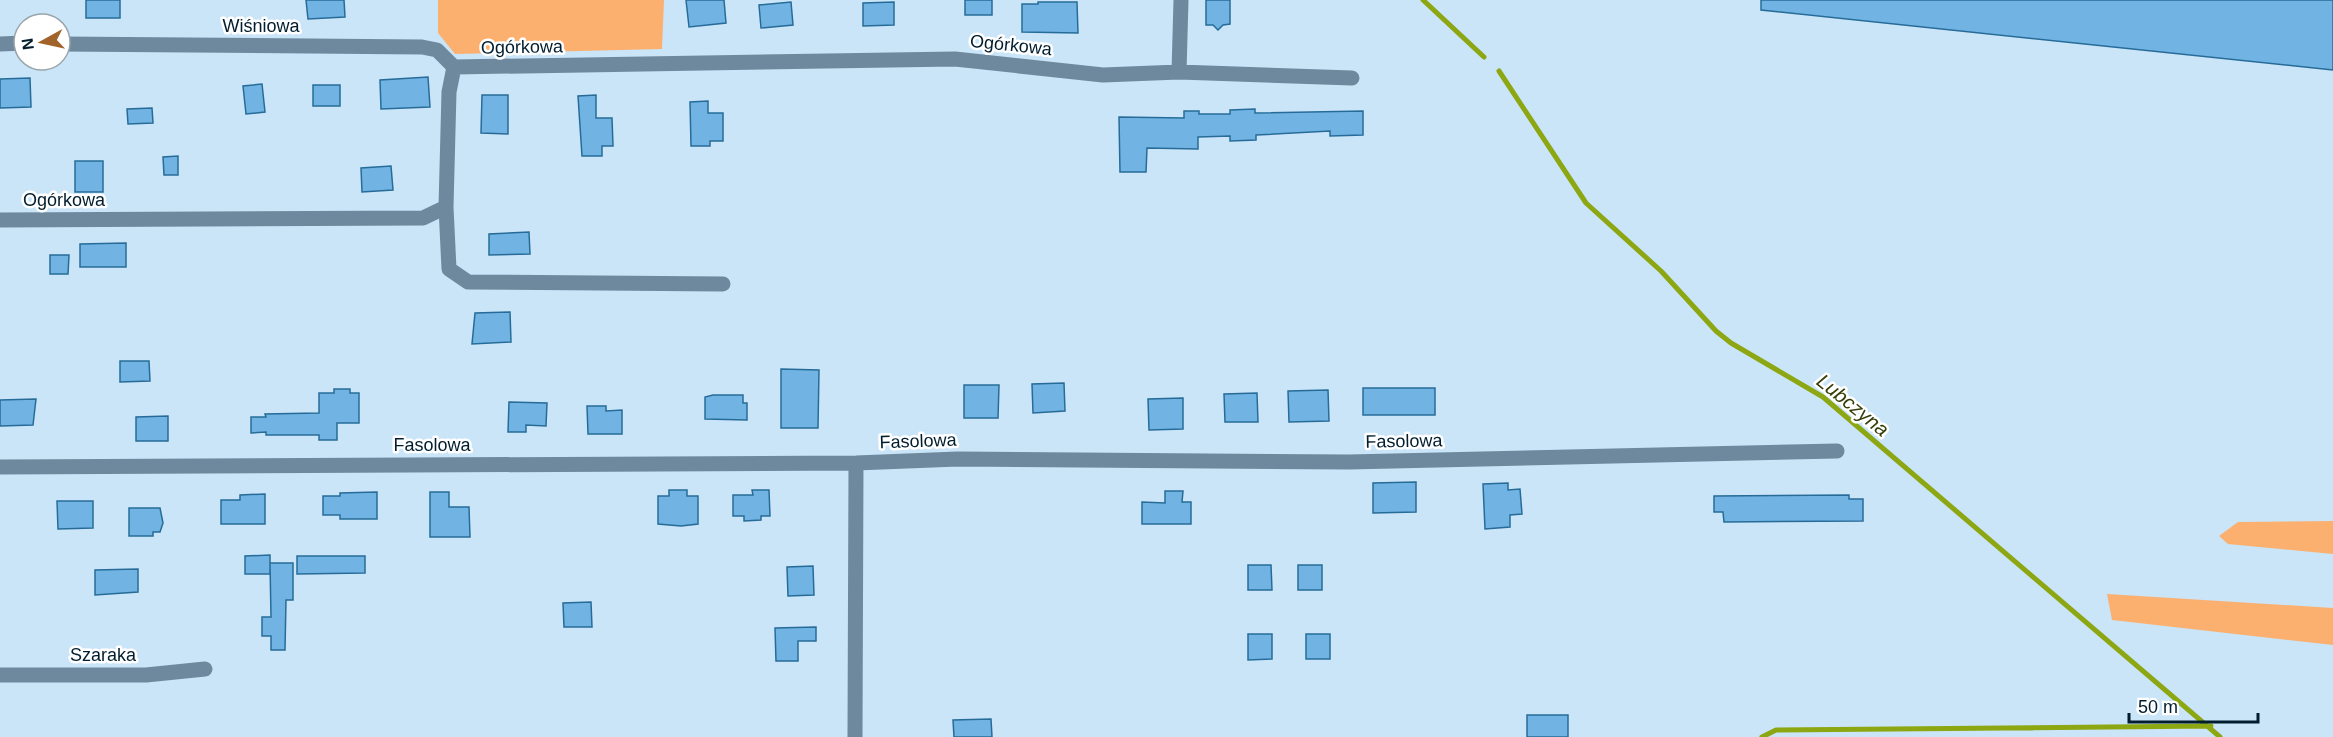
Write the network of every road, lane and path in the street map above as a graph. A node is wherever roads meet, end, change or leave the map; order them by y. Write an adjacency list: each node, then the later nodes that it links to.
1 (1180, 0): 4 (street)
2 (72, 44): 3 (street, Wiśniowa)
3 (454, 67): 4 (street, Ogórkowa); 6 (street)
4 (1179, 72): 5 (street, Ogórkowa)
5 (1352, 78)
6 (446, 207): 7 (street, Ogórkowa); 8 (street)
7 (0, 220)
8 (723, 284)
9 (1837, 451): 10 (street, Fasolowa)
10 (856, 463): 11 (street, Fasolowa); 14 (street)
11 (0, 467)
12 (205, 669): 13 (street, Szaraka)
13 (0, 675)
14 (855, 737)

